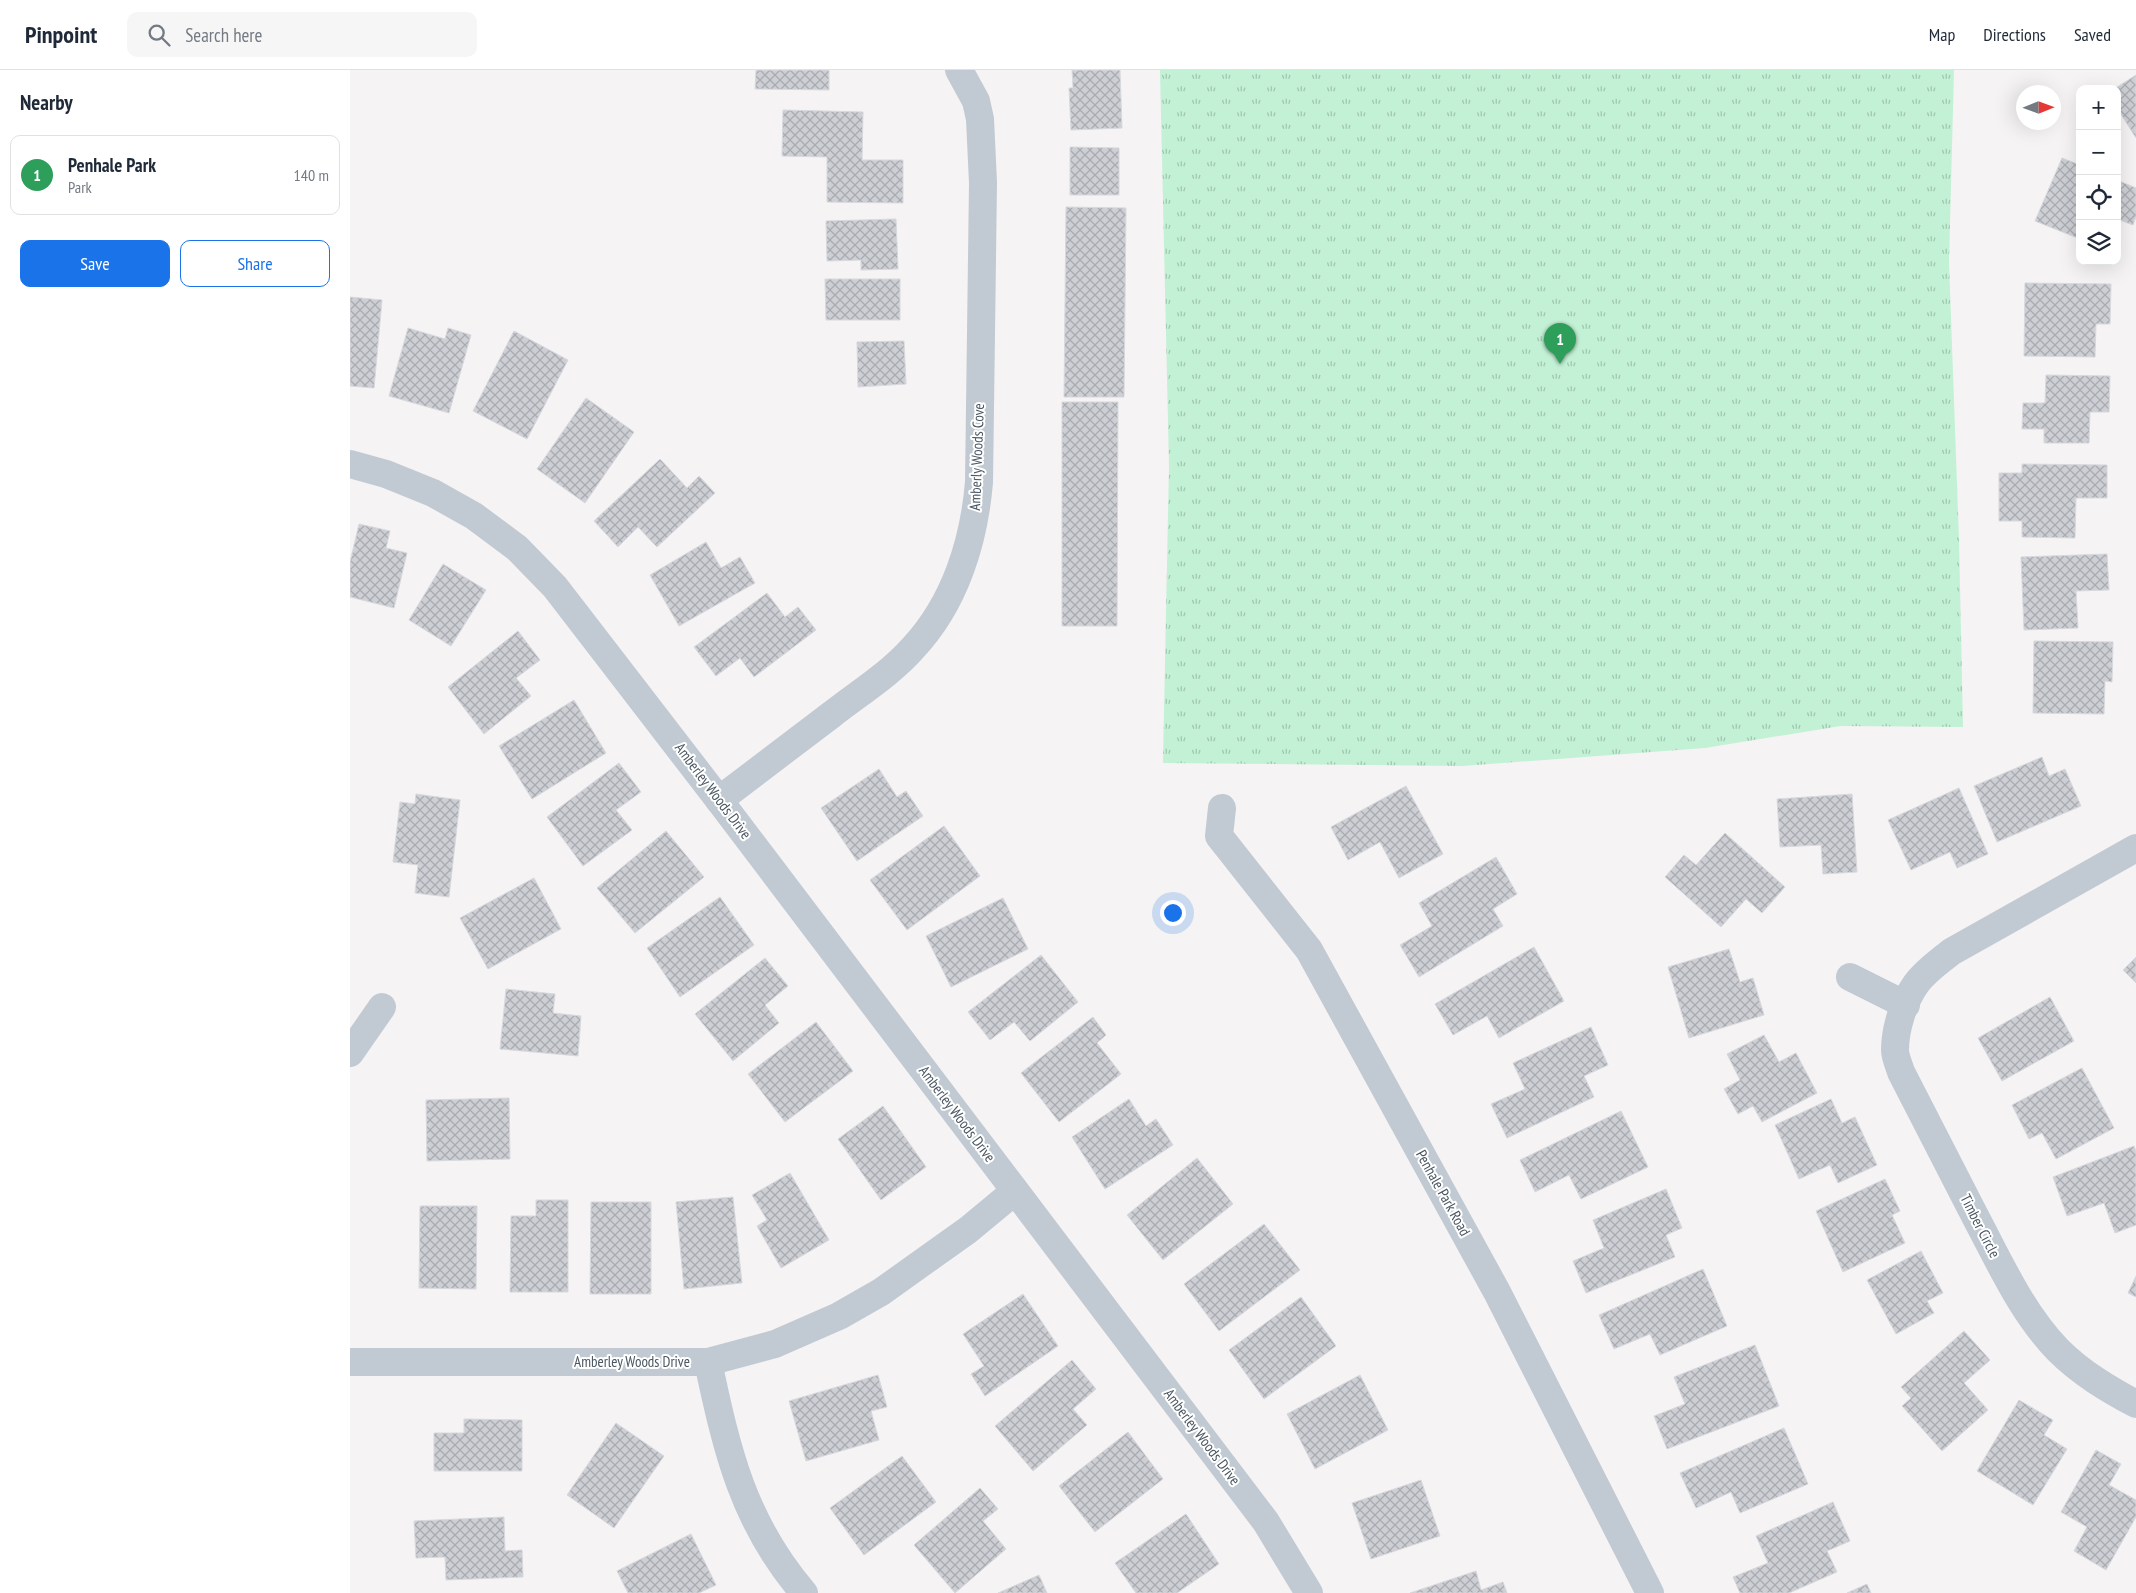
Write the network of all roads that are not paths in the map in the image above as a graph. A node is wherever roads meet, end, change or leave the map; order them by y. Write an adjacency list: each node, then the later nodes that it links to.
1 (959, 70): 3 (street, Amberly Woods Cove)
2 (350, 464): 3 (street, Amberley Woods Drive)
3 (720, 800): 10 (street, Amberley Woods Drive)
4 (1222, 808): 16 (street, Penhale Park Road)
5 (2136, 848): 7 (street, Timber Circle)
6 (1850, 977): 7 (street)
7 (1906, 1005): 13 (street, Timber Circle)
8 (382, 1007): 9 (street)
9 (350, 1053)
10 (1015, 1191): 12 (street, Amberley Woods Drive); 15 (street, Amberley Woods Drive)
11 (350, 1362): 12 (street, Amberley Woods Drive)
12 (708, 1362): 14 (street)
13 (2136, 1404)
14 (804, 1593)
15 (1309, 1593)
16 (1650, 1593)

